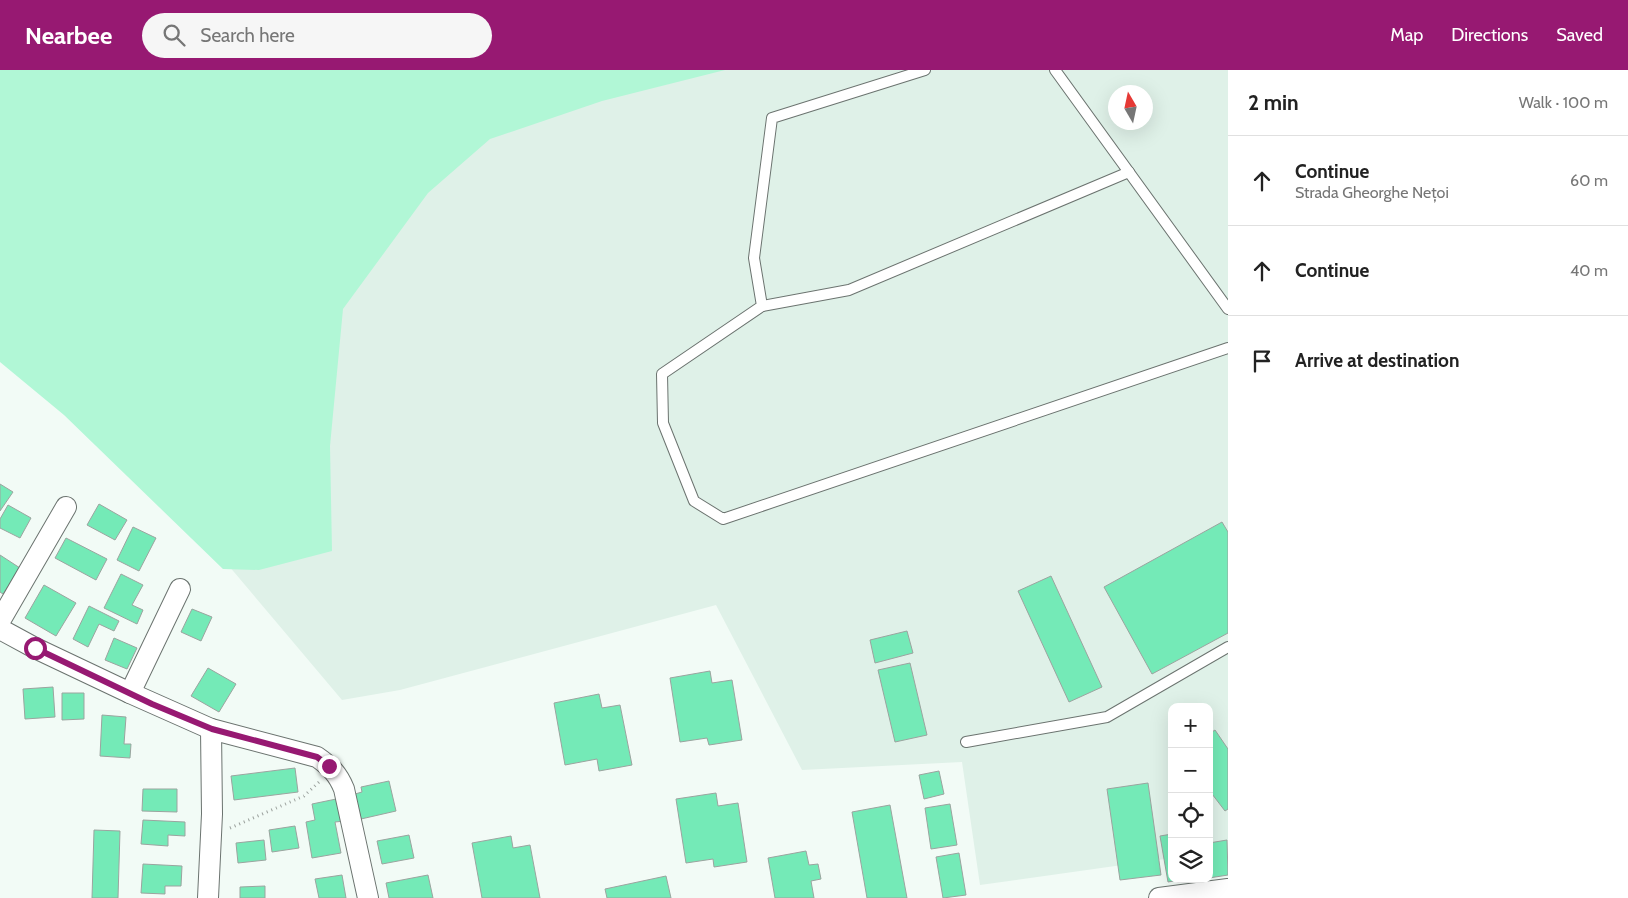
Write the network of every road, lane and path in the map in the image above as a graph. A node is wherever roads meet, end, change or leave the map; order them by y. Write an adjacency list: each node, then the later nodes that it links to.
1 (925, 70): 4 (lane)
2 (1055, 70): 3 (lane)
3 (1129, 172): 4 (lane); 5 (lane)
4 (762, 306): 6 (lane)
5 (1228, 309)
6 (1228, 348)
7 (66, 507): 9 (street)
8 (180, 589): 12 (street)
9 (0, 621)
10 (0, 628): 12 (street)
11 (1228, 647): 14 (lane)
12 (130, 694): 13 (street)
13 (212, 729): 15 (street); 16 (street)
14 (966, 742)
15 (333, 770): 16 (path); 19 (street)
16 (211, 835): 18 (street)
17 (1228, 889): 20 (street)
18 (208, 898)
19 (368, 898)
20 (1160, 898)

